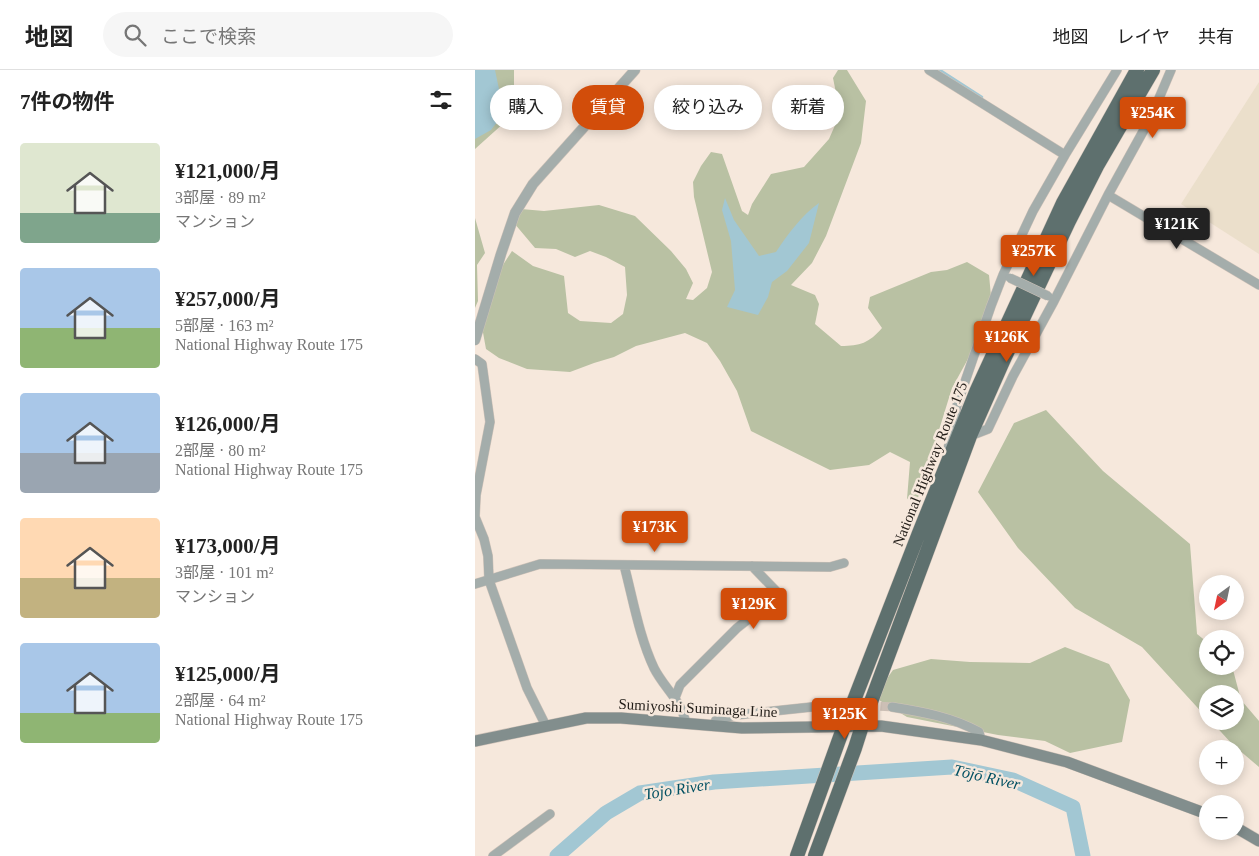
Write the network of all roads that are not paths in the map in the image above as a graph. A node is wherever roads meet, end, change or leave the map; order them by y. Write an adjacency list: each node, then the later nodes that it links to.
1 (635, 70): 12 (street)
2 (929, 70): 7 (street)
3 (1117, 70): 7 (street)
4 (1137, 70): 15 (highway, National Highway Route 175)
5 (1153, 70): 14 (highway, National Highway Route 175)
6 (1171, 70): 8 (street)
7 (1065, 155): 9 (street)
8 (1108, 195): 10 (street); 11 (street)
9 (1007, 276): 11 (street, bridge); 15 (street)
10 (1259, 285)
11 (1051, 299): 14 (street)
12 (475, 340)
13 (475, 359): 16 (street)
14 (970, 436): 29 (highway, National Highway Route 175)
15 (942, 478): 28 (highway, National Highway Route 175)
16 (475, 516): 20 (street)
17 (844, 563): 19 (street)
18 (624, 565): 19 (street); 20 (street); 22 (street)
19 (752, 566): 22 (street)
20 (489, 580): 21 (street); 26 (street)
21 (475, 584)
22 (675, 698): 25 (street)
23 (840, 704): 27 (street)
24 (892, 707): 30 (street)
25 (686, 724): 26 (main road, Sumiyoshi Suminaga Line); 27 (main road, Sumiyoshi Suminaga Line)
26 (546, 726): 31 (main road, Sumiyoshi Suminaga Line)
27 (713, 726): 28 (main road, Sumiyoshi Suminaga Line)
28 (844, 726): 29 (main road, Sumiyoshi Suminaga Line); 37 (highway, National Highway Route 175)
29 (862, 726): 30 (main road, Sumiyoshi Suminaga Line); 38 (highway, National Highway Route 175)
30 (981, 740): 32 (main road, Sumiyoshi Suminaga Line)
31 (475, 741)
32 (1199, 811)
33 (550, 814): 36 (street)
34 (1244, 832): 35 (main road)
35 (1259, 841)
36 (493, 856)
37 (797, 856)
38 (815, 856)

